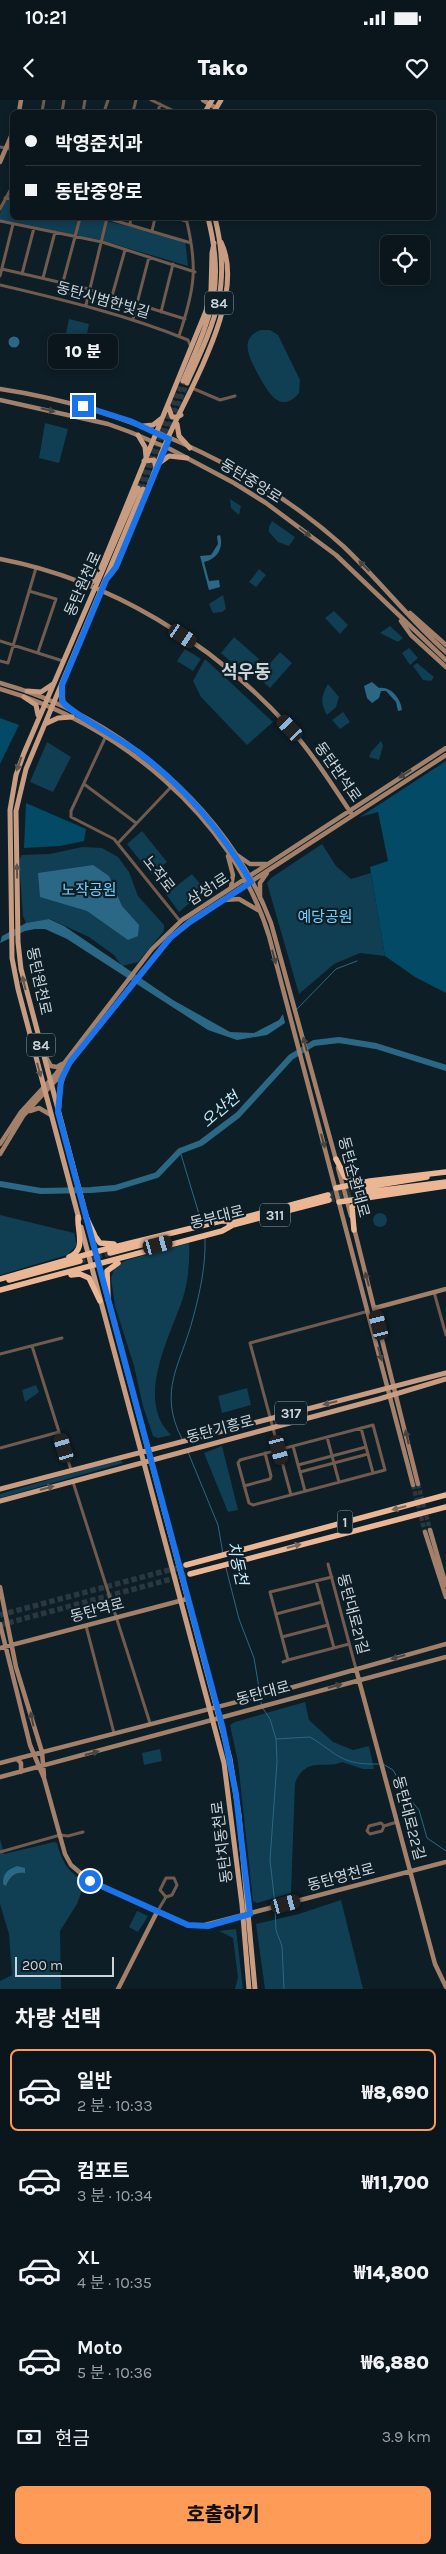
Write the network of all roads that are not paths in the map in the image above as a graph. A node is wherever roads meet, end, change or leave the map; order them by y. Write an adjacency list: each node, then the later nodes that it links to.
1 (151, 100): 5 (street)
2 (203, 100): 4 (street)
3 (222, 100): 8 (main road)
4 (211, 102): 8 (street)
5 (160, 104): 6 (street); 7 (street)
6 (158, 110)
7 (172, 110)
8 (215, 110)
9 (0, 147): 10 (street)
10 (10, 148): 11 (street)
11 (0, 162)
12 (10, 190): 13 (street)
13 (5, 198): 14 (street); 15 (street)
14 (10, 199)
15 (0, 209)
16 (79, 220): 30 (street)
17 (106, 220): 31 (street)
18 (114, 220): 26 (street)
19 (131, 220): 26 (street)
20 (155, 220): 28 (street)
21 (186, 220): 32 (street)
22 (208, 220): 33 (main road, 84)
23 (216, 220): 55 (main road, 84)
24 (0, 221): 25 (street)
25 (13, 224): 27 (street); 37 (street)
26 (130, 224): 28 (street)
27 (34, 228): 29 (street); 39 (street)
28 (152, 231): 32 (street)
29 (55, 232): 30 (street); 41 (street)
30 (75, 236): 31 (street); 42 (street)
31 (102, 242): 34 (street); 44 (street)
32 (192, 243): 38 (street)
33 (214, 243): 51 (main road); 55 (main road, 84)
34 (125, 250): 35 (street); 45 (street)
35 (149, 257): 36 (street); 46 (street)
36 (174, 264): 38 (street); 48 (street)
37 (2, 269): 39 (street); 40 (street)
38 (195, 272): 49 (street)
39 (22, 274): 41 (street)
40 (0, 276)
41 (43, 278): 42 (street)
42 (64, 282): 44 (street)
43 (0, 285): 47 (street, 동탄시범한빛길)
44 (89, 289): 45 (street); 47 (street)
45 (112, 296): 46 (street)
46 (137, 304): 48 (street); 50 (street)
47 (86, 305): 50 (street, 동탄시범한빛길)
48 (161, 312): 49 (street)
49 (185, 319): 52 (street)
50 (133, 320): 52 (street, 동탄시범한빛길)
51 (198, 334): 53 (street); 54 (main road)
52 (179, 336): 53 (street, 동탄시범한빛길)
53 (188, 340): 54 (street)
54 (191, 350): 59 (main road)
55 (187, 384): 57 (street); 61 (main road)
56 (0, 389): 63 (street, 동탄중앙로)
57 (234, 396)
58 (0, 400): 65 (street, 동탄중앙로, one-way to 65)
59 (168, 406): 60 (main road); 61 (main road)
60 (166, 413): 63 (main road); 64 (main road)
61 (180, 415): 62 (main road)
62 (177, 423): 66 (main road); 69 (main road)
63 (143, 426): 64 (street, 동탄중앙로)
64 (158, 433): 66 (street, 동탄중앙로); 67 (main road)
65 (138, 435): 67 (street, 동탄중앙로); 71 (main road)
66 (169, 439): 68 (main road); 69 (street, 동탄중앙로)
67 (154, 442): 68 (street, 동탄중앙로); 71 (main road)
68 (165, 447): 70 (street, 동탄중앙로); 72 (main road)
69 (190, 448): 82 (street, 동탄중앙로, one-way to 69)
70 (187, 458): 72 (main road); 83 (street, 동탄중앙로, one-way to 83)
71 (145, 459): 72 (main road); 74 (main road)
72 (157, 466): 77 (main road)
73 (0, 559): 75 (street, 동탄반석로)
74 (102, 562): 76 (main road); 78 (main road)
75 (36, 568): 78 (street, 동탄반석로); 80 (street)
76 (100, 577): 77 (main road, 동탄원천로 / 84); 79 (main road, 동탄원천로 / 84)
77 (106, 580): 81 (main road, 동탄원천로 / 84)
78 (86, 585): 79 (street, 동탄반석로)
79 (94, 588): 81 (street, 동탄반석로); 91 (main road, 동탄원천로 / 84)
80 (29, 591): 85 (street); 87 (street)
81 (102, 592): 95 (main road, 동탄원천로 / 84); 110 (street, 동탄반석로)
82 (397, 602): 86 (street); 88 (street)
83 (391, 608): 89 (street, 동탄중앙로); 92 (street)
84 (0, 641): 85 (street)
85 (14, 645): 87 (street); 90 (street)
86 (446, 645)
87 (38, 652): 91 (street)
88 (446, 652)
89 (446, 660)
90 (0, 661)
91 (63, 661): 93 (main road, 동탄원천로 / 84)
92 (446, 667)
93 (56, 678): 95 (main road); 96 (main road, 동탄원천로 / 84)
94 (0, 682): 98 (street)
95 (62, 683): 100 (main road, 동탄원천로 / 84); 101 (main road)
96 (53, 684): 98 (main road); 99 (main road, 동탄원천로 / 84)
97 (0, 689): 98 (street)
98 (24, 693): 99 (street); 102 (main road)
99 (46, 702): 100 (street); 102 (main road, 동탄원천로 / 84)
100 (53, 705): 101 (street); 103 (main road, 동탄원천로 / 84)
101 (74, 715): 103 (main road); 104 (street)
102 (38, 719): 130 (main road, 동탄원천로 / 84, one-way to 130)
103 (45, 724): 127 (main road, 동탄원천로 / 84, one-way to 103)
104 (107, 734): 107 (street); 108 (street, 노작로)
105 (446, 748): 111 (street, 삼성1로, one-way to 111)
106 (446, 755): 113 (street, 삼성1로)
107 (158, 772): 109 (street); 116 (street)
108 (84, 784): 114 (street); 115 (street, 노작로)
109 (171, 787): 114 (street); 116 (street)
110 (345, 804): 111 (street); 112 (street, 동탄반석로)
111 (357, 806): 112 (street, 삼성1로)
112 (349, 811): 113 (street, 동탄반석로); 117 (street, 삼성1로)
113 (353, 816): 117 (street, 삼성1로)
114 (136, 823): 115 (street)
115 (118, 843): 125 (street, 노작로)
116 (230, 853): 117 (street); 118 (street); 119 (street)
117 (271, 865): 118 (street, 삼성1로); 122 (street)
118 (247, 881): 119 (street, 삼성1로); 120 (street, 동탄순환대로); 121 (street, 동탄순환대로); 123 (street, 삼성1로)
119 (225, 892): 125 (street, 삼성1로)
120 (257, 892): 121 (street); 122 (street, 동탄순환대로)
121 (251, 895): 124 (street, 동탄순환대로)
122 (261, 899): 137 (street, 동탄순환대로, one-way to 122)
123 (223, 900): 124 (street); 126 (street, 삼성1로)
124 (260, 910): 143 (street, 동탄순환대로, one-way to 143)
125 (180, 922): 126 (street, 삼성1로)
126 (141, 968): 128 (street)
127 (42, 1050): 128 (street); 129 (main road, 동탄원천로 / 84)
128 (68, 1061): 129 (street); 131 (street)
129 (51, 1083): 130 (street); 131 (main road, 동탄원천로 / 84)
130 (44, 1090): 132 (main road, 동탄원천로 / 84); 133 (street); 134 (street)
131 (58, 1112): 149 (main road, 동탄원천로 / 84)
132 (51, 1115): 133 (street); 148 (main road, 동탄원천로 / 84)
133 (23, 1116): 134 (street)
134 (6, 1138): 135 (street); 136 (street)
135 (0, 1144)
136 (0, 1154)
137 (336, 1159): 139 (highway); 141 (street, 동탄순환대로)
138 (446, 1173): 139 (highway); 140 (highway)
139 (370, 1180): 141 (highway)
140 (446, 1182)
141 (343, 1186): 143 (highway); 146 (street, 동탄순환대로)
142 (446, 1186): 144 (highway)
143 (336, 1188): 147 (street, 동탄순환대로)
144 (365, 1196): 146 (highway); 150 (highway)
145 (328, 1198): 151 (highway, 동부대로 / 311)
146 (346, 1200): 147 (highway); 150 (street, 동탄순환대로)
147 (339, 1202): 168 (street, 동탄순환대로)
148 (78, 1217): 154 (main road, 동탄원천로 / 84); 157 (highway)
149 (86, 1217): 152 (highway); 153 (main road, 동탄원천로 / 84)
150 (354, 1230): 167 (street, 동탄순환대로, one-way to 150)
151 (189, 1234): 152 (highway); 155 (highway, 동부대로 / 311); 156 (highway)
152 (121, 1246): 153 (highway)
153 (96, 1252): 154 (highway); 158 (main road, 동탄원천로 / 84)
154 (88, 1254): 157 (highway); 159 (main road, 동탄원천로 / 84)
155 (110, 1256)
156 (125, 1258): 158 (highway); 165 (highway)
157 (54, 1264): 161 (highway)
158 (99, 1265): 159 (highway); 165 (main road, 동탄원천로 / 84)
159 (91, 1267): 160 (highway); 166 (main road, 동탄원천로 / 84)
160 (56, 1276): 162 (highway); 166 (highway)
161 (0, 1281): 162 (highway)
162 (0, 1289)
163 (446, 1289): 164 (street)
164 (434, 1292): 167 (street); 169 (street)
165 (108, 1299): 186 (main road, 동탄원천로 / 84)
166 (100, 1301): 188 (main road, 동탄원천로 / 84)
167 (375, 1308): 175 (street, 동탄순환대로)
168 (367, 1311): 176 (street, 동탄순환대로, one-way to 176); 178 (street)
169 (446, 1333)
170 (62, 1338): 171 (street)
171 (32, 1346): 172 (street); 181 (street)
172 (0, 1354)
173 (446, 1373): 175 (main road, 동탄기흥로 / 317)
174 (446, 1379): 177 (main road, 동탄기흥로 / 317)
175 (395, 1386): 176 (main road, 동탄기흥로 / 317); 177 (street, 동탄순환대로)
176 (389, 1388): 177 (street, 동탄순환대로); 178 (main road, 동탄기흥로 / 317, one-way to 178)
177 (394, 1394): 179 (main road, 동탄기흥로 / 317); 203 (street, 동탄순환대로)
178 (271, 1418): 179 (street); 186 (main road, 동탄기흥로 / 317)
179 (273, 1427): 187 (street); 193 (main road, 동탄기흥로 / 317)
180 (361, 1428): 182 (street); 184 (street); 200 (street)
181 (59, 1432): 185 (street); 198 (street)
182 (327, 1437): 183 (street); 191 (street)
183 (293, 1446): 187 (street); 196 (street)
184 (366, 1447): 190 (street); 191 (street)
185 (0, 1448)
186 (149, 1450): 188 (main road, 동탄기흥로 / 317); 193 (main road, 동탄원천로 / 84)
187 (279, 1450): 189 (street); 207 (street)
188 (141, 1452): 192 (main road, 동탄기흥로 / 317); 194 (main road, 동탄원천로 / 84)
189 (265, 1453): 204 (street); 204 (street)
190 (368, 1454): 195 (street); 200 (street)
191 (332, 1456): 195 (street); 196 (street)
192 (121, 1457): 197 (main road); 198 (main road, 동탄기흥로 / 317)
193 (151, 1460): 194 (main road, 동탄기흥로 / 317); 219 (main road, 동탄치동천로 / 84)
194 (144, 1462): 197 (main road, 동탄기흥로 / 317); 220 (main road, 동탄치동천로 / 84)
195 (334, 1463): 199 (street); 202 (street)
196 (298, 1466): 199 (street)
197 (123, 1468): 201 (main road, 동탄기흥로 / 317)
198 (72, 1470): 205 (main road, 동탄기흥로 / 317)
199 (300, 1472): 206 (street)
200 (373, 1473): 202 (street)
201 (72, 1482): 209 (main road, 동탄기흥로 / 317, one-way to 201); 223 (street)
202 (339, 1482): 206 (street)
203 (416, 1484)
204 (244, 1486): 207 (street)
205 (0, 1490)
206 (305, 1491): 207 (street)
207 (291, 1495)
208 (446, 1495): 212 (highway, 1, one-way to 212)
209 (0, 1501)
210 (446, 1507): 213 (highway, 1, one-way to 210)
211 (328, 1564): 214 (street, 동탄대로21길)
212 (186, 1565)
213 (190, 1574)
214 (332, 1577): 215 (street); 228 (street, 동탄대로21길)
215 (316, 1581): 221 (street); 222 (street)
216 (446, 1585): 218 (street)
217 (0, 1587): 230 (street)
218 (446, 1597)
219 (187, 1599): 220 (street, 동탄역로); 241 (main road, 동탄치동천로 / 84)
220 (180, 1601): 223 (street, 동탄역로); 242 (main road, 동탄치동천로 / 84)
221 (322, 1602): 222 (street); 225 (street)
222 (276, 1614): 227 (street)
223 (116, 1618): 226 (street, 동탄역로); 245 (street)
224 (0, 1624): 231 (street)
225 (328, 1624): 227 (street); 233 (street)
226 (86, 1626): 230 (street, 동탄역로); 246 (street)
227 (282, 1637): 236 (street)
228 (349, 1644): 233 (street); 239 (street, 동탄대로21길)
229 (446, 1644): 239 (street, 동탄대로, one-way to 239)
230 (12, 1646): 231 (street, 동탄역로); 238 (street)
231 (6, 1647): 232 (street, 동탄역로); 234 (street); 238 (street)
232 (0, 1648)
233 (334, 1648): 236 (street)
234 (0, 1654)
235 (446, 1658): 240 (street, 동탄대로)
236 (288, 1660): 237 (street)
237 (284, 1662)
238 (14, 1668): 247 (street, one-way to 238); 248 (street)
239 (356, 1669): 240 (street); 241 (street, 동탄대로)
240 (358, 1680): 243 (street, 동탄대로, one-way to 240); 256 (street, 동탄대로22길)
241 (216, 1706): 242 (street, 동탄대로); 243 (main road, 동탄치동천로 / 84)
242 (210, 1708): 244 (main road, 동탄치동천로 / 84); 245 (street, 동탄대로)
243 (220, 1718): 244 (street, 동탄대로); 265 (main road, 동탄치동천로 / 84)
244 (213, 1720): 251 (street, 동탄대로, one-way to 244); 266 (main road, 동탄치동천로 / 84)
245 (150, 1723): 246 (street, 동탄대로)
246 (114, 1732): 247 (street, 동탄대로)
247 (42, 1752): 248 (street, 동탄대로); 251 (street)
248 (33, 1754): 249 (street, 동탄대로); 252 (street)
249 (17, 1759): 250 (street, 동탄대로); 253 (street)
250 (0, 1763)
251 (45, 1766): 252 (street, 동탄대로); 255 (street)
252 (38, 1768): 253 (street, 동탄대로); 255 (street)
253 (21, 1772): 254 (street, 동탄대로)
254 (0, 1778)
255 (44, 1778): 259 (street, 동탄영천로)
256 (397, 1822): 257 (street); 262 (street, 동탄대로22길)
257 (384, 1826): 257 (street)
258 (83, 1832): 259 (street)
259 (60, 1835): 260 (street); 264 (street, 동탄영천로)
260 (0, 1852)
261 (446, 1862): 262 (street, 동탄영천로)
262 (411, 1872): 265 (street, 동탄영천로); 267 (street, 동탄대로22길)
263 (166, 1897): 263 (street); 264 (street)
264 (157, 1912): 266 (street, 동탄영천로); 268 (street)
265 (250, 1914): 266 (street, 동탄영천로); 270 (main road, 동탄치동천로 / 84)
266 (243, 1916): 269 (main road, 동탄치동천로 / 84)
267 (446, 1988)
268 (118, 1989)
269 (249, 1989)
270 (255, 1989)

